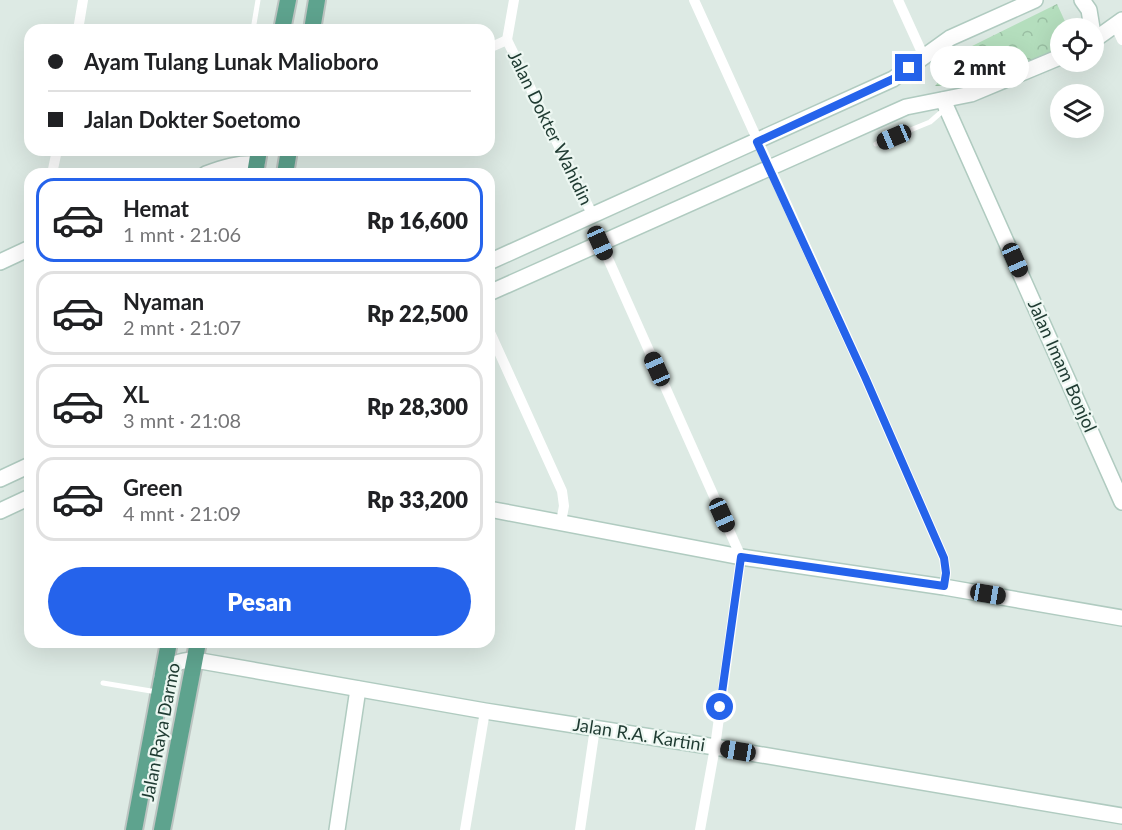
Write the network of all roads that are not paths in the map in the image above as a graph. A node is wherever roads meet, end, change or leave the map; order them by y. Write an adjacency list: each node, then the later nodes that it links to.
1 (83, 0): 12 (street)
2 (258, 0): 13 (lane)
3 (288, 0): 14 (main road)
4 (317, 0): 15 (main road)
5 (514, 0): 17 (street)
6 (694, 0): 23 (street)
7 (898, 0): 20 (street)
8 (1035, 0): 20 (street)
9 (1082, 0): 10 (street)
10 (1090, 18)
11 (1118, 23): 16 (street); 18 (street)
12 (79, 24)
13 (254, 24)
14 (283, 24)
15 (313, 24)
16 (1104, 33)
17 (507, 40): 19 (street); 28 (street, Jalan Dokter Wahidin)
18 (1122, 40)
19 (495, 45)
20 (924, 57): 23 (street)
21 (1050, 61): 22 (street)
22 (945, 103): 24 (lane); 26 (street); 38 (street, Jalan Imam Bonjol)
23 (757, 142): 26 (street); 28 (street)
24 (876, 144)
25 (257, 163): 27 (street)
26 (769, 167): 29 (street); 43 (street)
27 (221, 168)
28 (592, 216): 31 (street)
29 (600, 243): 33 (street); 42 (street)
30 (24, 251): 32 (street)
31 (495, 259)
32 (0, 262)
33 (495, 290)
34 (495, 343): 41 (street)
35 (24, 468): 36 (street)
36 (0, 479)
37 (24, 500): 40 (street)
38 (1122, 502)
39 (495, 510): 41 (street)
40 (0, 511)
41 (561, 522): 42 (street)
42 (741, 557): 43 (street); 53 (street)
43 (944, 586): 44 (street)
44 (1122, 618)
45 (168, 648): 49 (main road, Jalan Raya Darmo)
46 (197, 648): 47 (main road, Jalan Raya Darmo)
47 (195, 660): 49 (street, Jalan R.A. Kartini); 50 (street, Jalan R.A. Kartini); 56 (main road, Jalan Raya Darmo)
48 (103, 683): 49 (lane)
49 (160, 685): 55 (main road, Jalan Raya Darmo)
50 (358, 689): 51 (street, Jalan R.A. Kartini); 57 (street)
51 (485, 711): 52 (street, Jalan R.A. Kartini); 58 (street)
52 (595, 728): 53 (street, Jalan R.A. Kartini); 59 (street)
53 (715, 747): 54 (street, Jalan R.A. Kartini); 60 (street)
54 (1122, 816)
55 (134, 830)
56 (162, 830)
57 (337, 830)
58 (465, 830)
59 (580, 830)
60 (700, 830)

